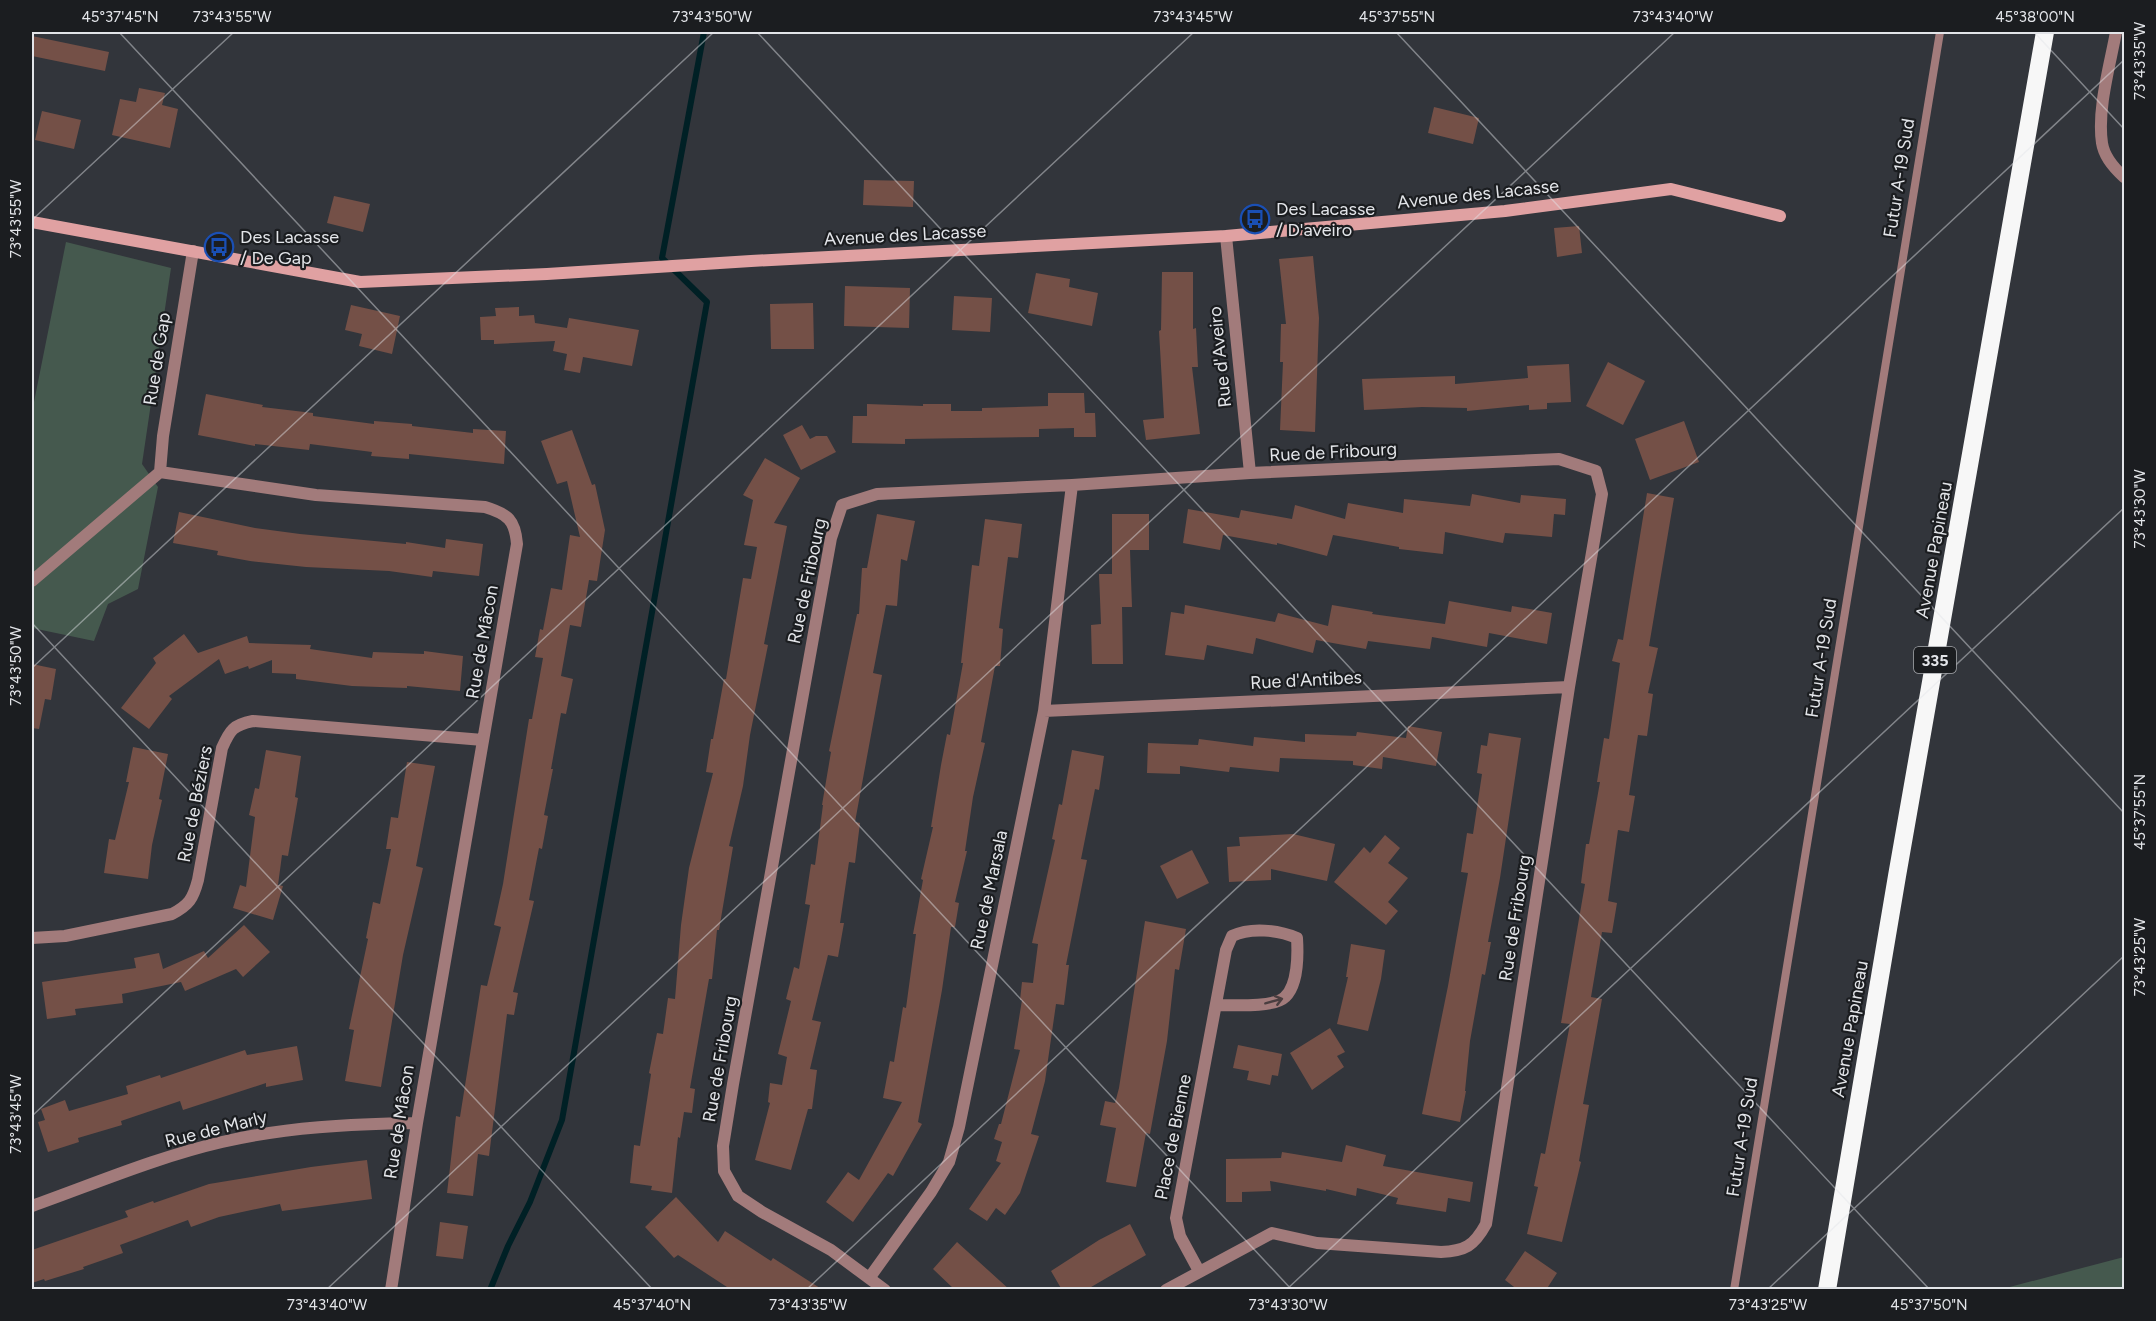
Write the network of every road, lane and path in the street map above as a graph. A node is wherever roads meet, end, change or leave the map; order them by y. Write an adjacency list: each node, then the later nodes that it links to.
1 (1940, 32): 25 (lane, Futur A-19 Sud)
2 (2045, 32): 26 (highway, Avenue Papineau / 335)
3 (2116, 32): 4 (street)
4 (2124, 177)
5 (1780, 216): 7 (street, Avenue des Lacasse)
6 (32, 222): 8 (street, Avenue des Lacasse)
7 (1226, 236): 8 (street, Avenue des Lacasse); 10 (street, Rue d'Aveiro)
8 (193, 251): 9 (street, Rue de Gap)
9 (160, 472): 12 (street); 15 (street, Rue de Mâcon)
10 (1250, 473): 11 (street, Rue de Fribourg); 13 (street, Rue de Fribourg)
11 (1072, 485): 14 (street, Rue de Marsala); 21 (street, Rue de Fribourg)
12 (32, 581)
13 (1569, 687): 14 (street, Rue d'Antibes); 20 (street, Rue de Fribourg)
14 (1044, 711): 21 (street, Rue de Marsala)
15 (483, 740): 16 (street, Rue de Béziers); 18 (street, Rue de Mâcon)
16 (32, 938)
17 (1216, 1005): 17 (street, Place de Bienne, one-way to 17); 20 (street, Place de Bienne)
18 (417, 1123): 19 (street, Rue de Marly); 22 (street, Rue de Mâcon)
19 (32, 1206)
20 (1199, 1271): 24 (street, Rue de Fribourg)
21 (870, 1277): 23 (street, Rue de Fribourg)
22 (391, 1290)
23 (885, 1290)
24 (1166, 1290)
25 (1734, 1290)
26 (1827, 1290)

